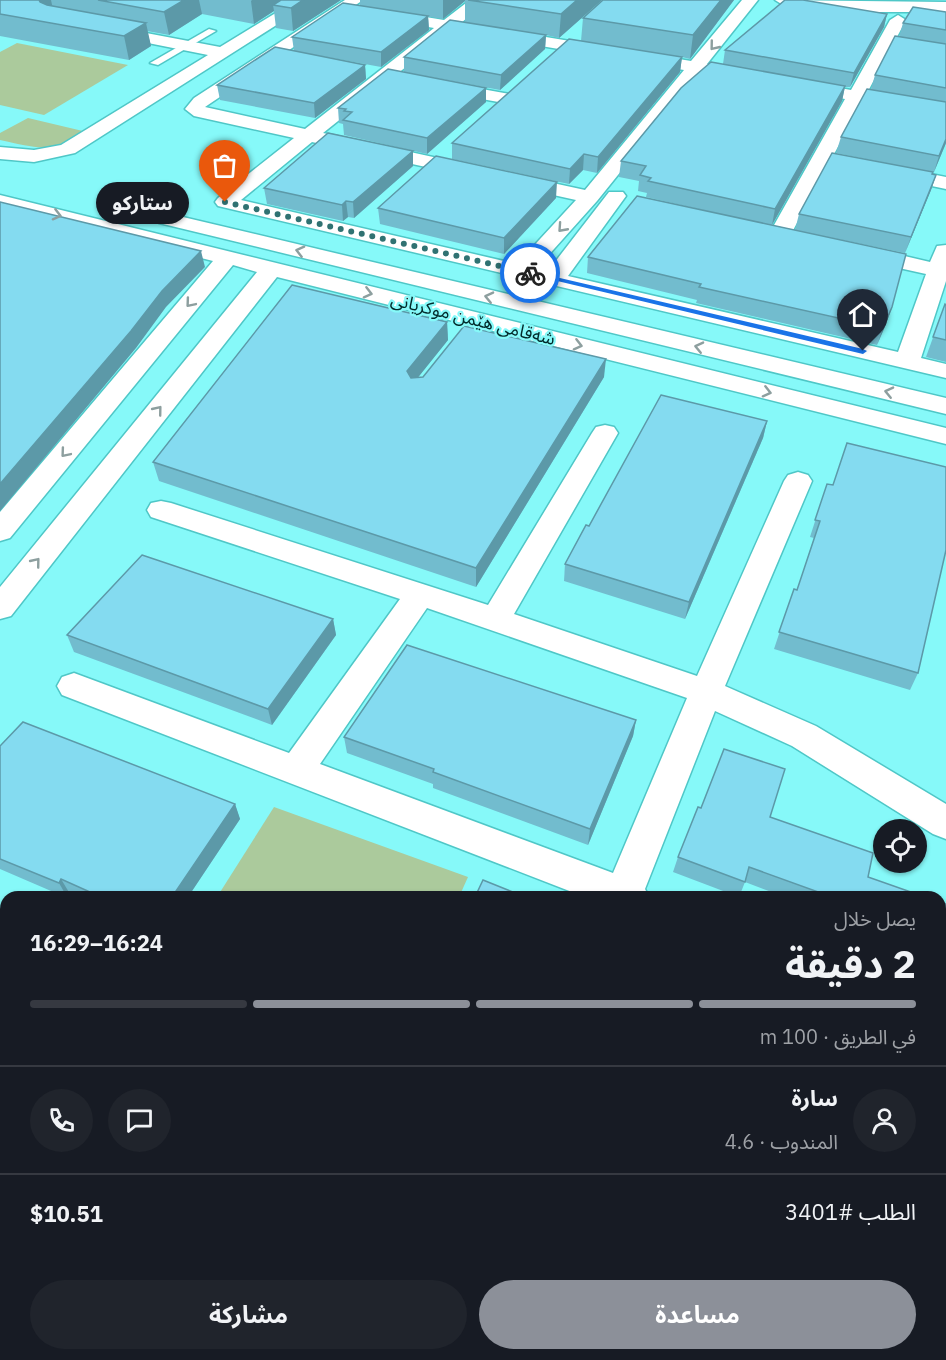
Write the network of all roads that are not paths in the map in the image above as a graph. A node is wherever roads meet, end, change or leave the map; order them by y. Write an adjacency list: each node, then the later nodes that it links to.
1 (308, 0): 16 (street)
2 (480, 0): 8 (street)
3 (783, 0): 6 (street)
4 (348, 4): 8 (street); 17 (street)
5 (755, 7): 21 (street, one-way to 21); 23 (street)
6 (946, 7)
7 (898, 20): 12 (street)
8 (447, 26): 13 (street); 24 (street)
9 (87, 27): 14 (street)
10 (580, 30): 13 (street)
11 (212, 31): 14 (lane)
12 (885, 43): 15 (street); 31 (street)
13 (563, 45): 19 (street); 21 (street)
14 (185, 46): 16 (street); 20 (lane)
15 (906, 46)
16 (223, 53): 38 (street)
17 (274, 54): 18 (street); 36 (street)
18 (296, 59)
19 (546, 60)
20 (155, 63)
21 (696, 67): 23 (street); 47 (street)
22 (362, 71): 24 (street)
23 (718, 71): 25 (street); 30 (street)
24 (384, 75): 26 (street); 36 (street)
25 (764, 79)
26 (406, 80)
27 (521, 83): 32 (street)
28 (787, 83): 31 (street)
29 (428, 84): 32 (street)
30 (705, 86)
31 (856, 96): 34 (street); 39 (street)
32 (504, 98): 35 (street)
33 (692, 101): 48 (street)
34 (946, 112)
35 (488, 113)
36 (307, 136): 40 (street); 54 (street)
37 (448, 148): 40 (street)
38 (0, 153)
39 (821, 159): 41 (street); 55 (street)
40 (432, 163): 43 (street); 47 (street)
41 (844, 164)
42 (867, 168): 45 (street)
43 (415, 178)
44 (18, 183): 46 (street)
45 (946, 183)
46 (0, 193)
47 (590, 197): 61 (street, one-way to 61)
48 (614, 199): 50 (street); 62 (street)
49 (0, 201): 58 (street, شەقامی هێمن موکریانی, one-way to 58)
50 (636, 204)
51 (143, 214): 65 (street, شەقامی هێمن موکریانی, one-way to 51)
52 (372, 217): 54 (street)
53 (758, 230): 55 (street)
54 (355, 232): 61 (street)
55 (780, 234): 56 (street)
56 (802, 239)
57 (837, 247): 59 (street)
58 (227, 258): 60 (street, شەقامی هێمن موکریانی); 70 (street, one-way to 70)
59 (944, 264): 63 (street)
60 (271, 269): 67 (street, شەقامی هێمن موکریانی, one-way to 67); 72 (street, one-way to 60)
61 (523, 271): 62 (street)
62 (554, 279): 63 (street)
63 (907, 362): 64 (street)
64 (946, 371)
65 (946, 406)
66 (605, 433): 73 (street)
67 (946, 436)
68 (798, 482): 75 (street)
69 (161, 510): 71 (street)
70 (0, 531)
71 (420, 595): 73 (street); 76 (street)
72 (0, 608)
73 (495, 619): 75 (street)
74 (74, 686): 76 (street)
75 (706, 692): 77 (street); 79 (street)
76 (297, 770): 78 (street)
77 (944, 813)
78 (614, 891)
79 (629, 891)

